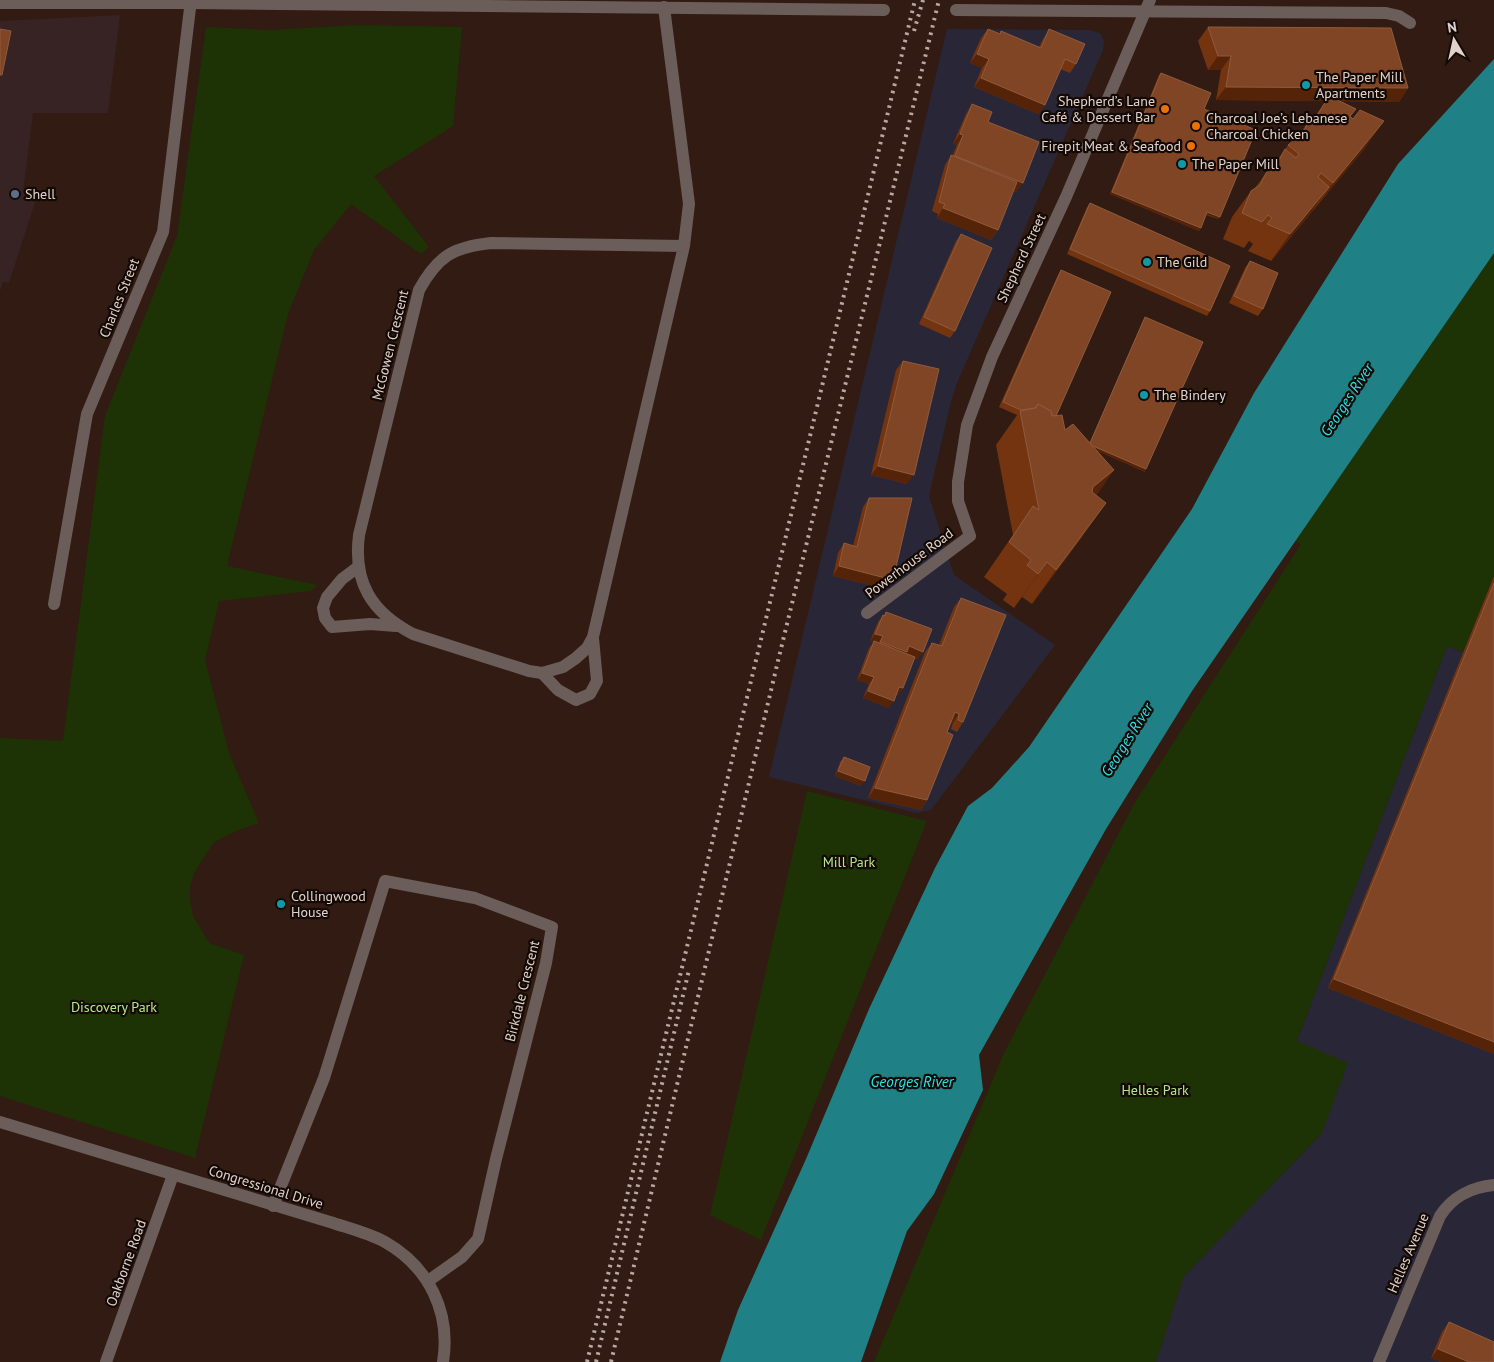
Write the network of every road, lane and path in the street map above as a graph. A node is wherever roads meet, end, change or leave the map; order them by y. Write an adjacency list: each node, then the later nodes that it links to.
1 (191, 1): 2 (street); 3 (street); 13 (street, Charles Street)
2 (0, 3)
3 (468, 3): 6 (street)
4 (735, 4): 6 (street); 7 (street)
5 (1148, 6): 8 (street); 9 (street); 11 (street, Shepherd Street)
6 (664, 7): 10 (street)
7 (884, 10)
8 (956, 10)
9 (1410, 23)
10 (684, 246): 12 (street, McGowen Crescent); 16 (street)
11 (970, 536): 14 (street, Powerhouse Road)
12 (358, 567): 15 (street, McGowen Crescent); 15 (street, McGowen Crescent)
13 (54, 604)
14 (866, 614)
15 (396, 626): 17 (street, McGowen Crescent)
16 (592, 636): 17 (street); 17 (street)
17 (542, 673)
18 (0, 1122): 19 (street, Congressional Drive)
19 (173, 1175): 21 (street, Congressional Drive); 23 (street, Oakborne Road)
20 (1494, 1185): 25 (street, Helles Avenue)
21 (274, 1206): 22 (street, Congressional Drive); 22 (street, Birkdale Crescent)
22 (428, 1281): 24 (street, Congressional Drive)
23 (106, 1362)
24 (443, 1362)
25 (1379, 1362)

